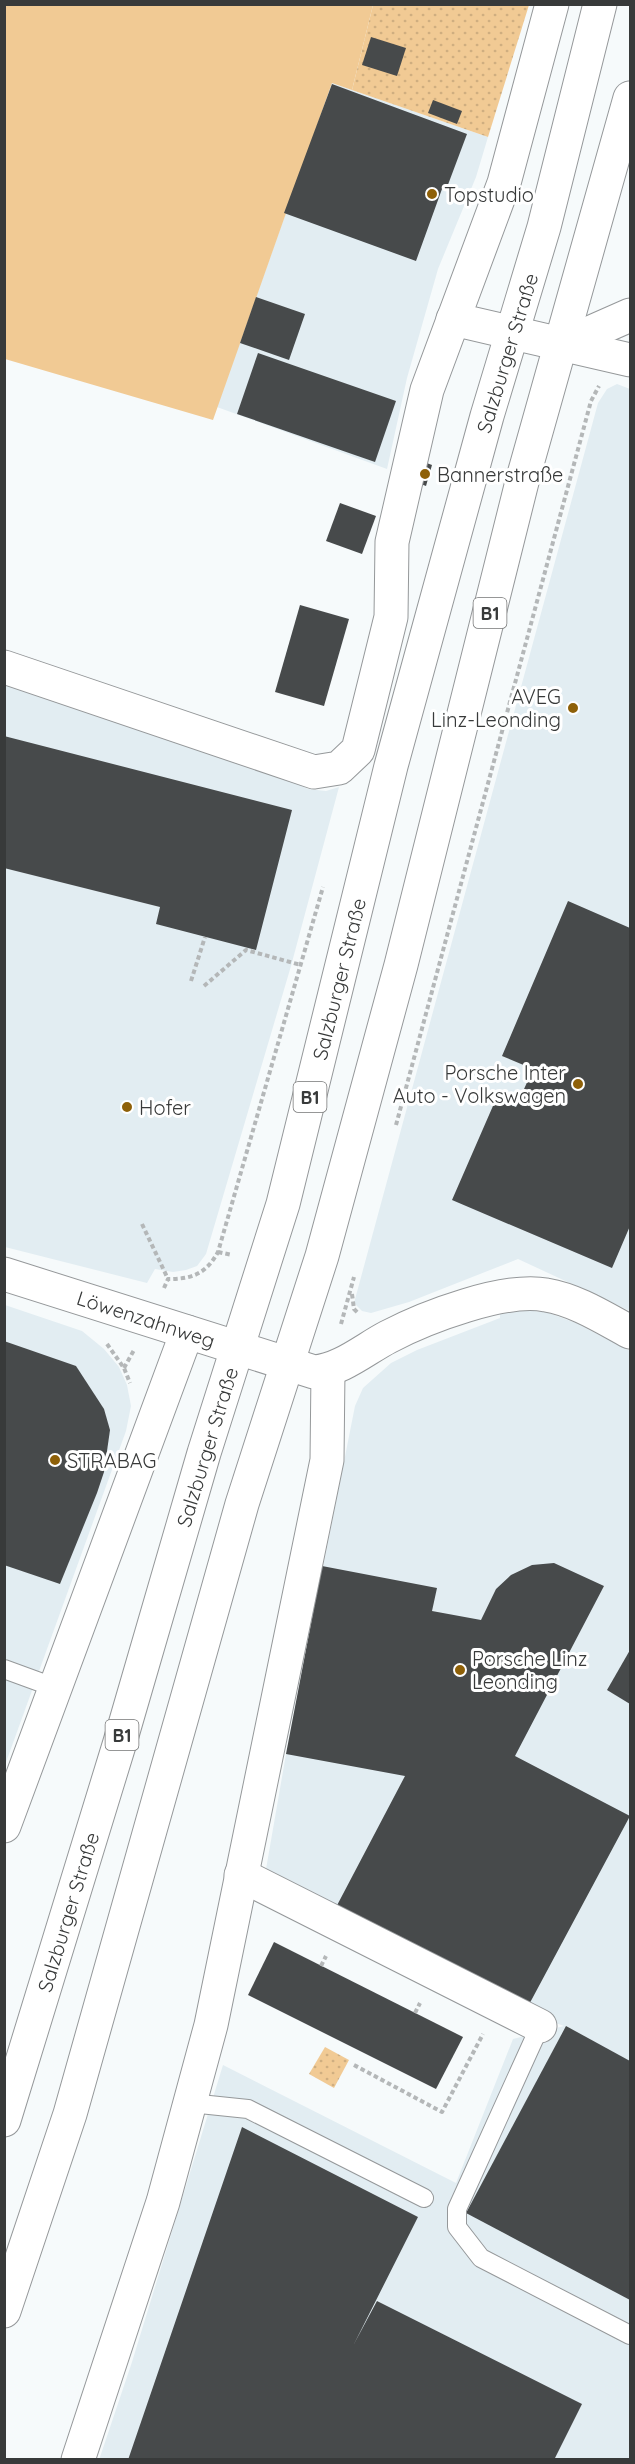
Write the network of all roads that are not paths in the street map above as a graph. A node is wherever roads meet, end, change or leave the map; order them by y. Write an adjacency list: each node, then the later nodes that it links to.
1 (552, 4): 5 (main road)
2 (600, 4): 6 (main road, Salzburger Straße / B1)
3 (630, 98): 7 (main road, B1)
4 (630, 315): 7 (main road)
5 (453, 319): 6 (main road); 9 (main road)
6 (512, 333): 7 (main road); 13 (main road, Salzburger Straße / B1)
7 (562, 345): 8 (main road); 14 (main road, B1)
8 (630, 360)
9 (4, 667)
10 (4, 1274): 12 (main road, Löwenzahnweg)
11 (628, 1323): 15 (main road)
12 (187, 1332): 13 (main road, Löwenzahnweg); 17 (main road)
13 (237, 1349): 14 (main road, Löwenzahnweg); 22 (main road, Salzburger Straße / B1)
14 (287, 1365): 15 (main road, Löwenzahnweg); 24 (main road, B1)
15 (327, 1371): 19 (main road)
16 (4, 1670): 17 (lane)
17 (56, 1688): 18 (main road)
18 (4, 1826)
19 (242, 1875): 20 (main road); 21 (main road)
20 (540, 2026): 25 (lane)
21 (190, 2103): 23 (lane); 26 (main road)
22 (4, 2120)
23 (424, 2198)
24 (4, 2312)
25 (630, 2335)
26 (78, 2460)

